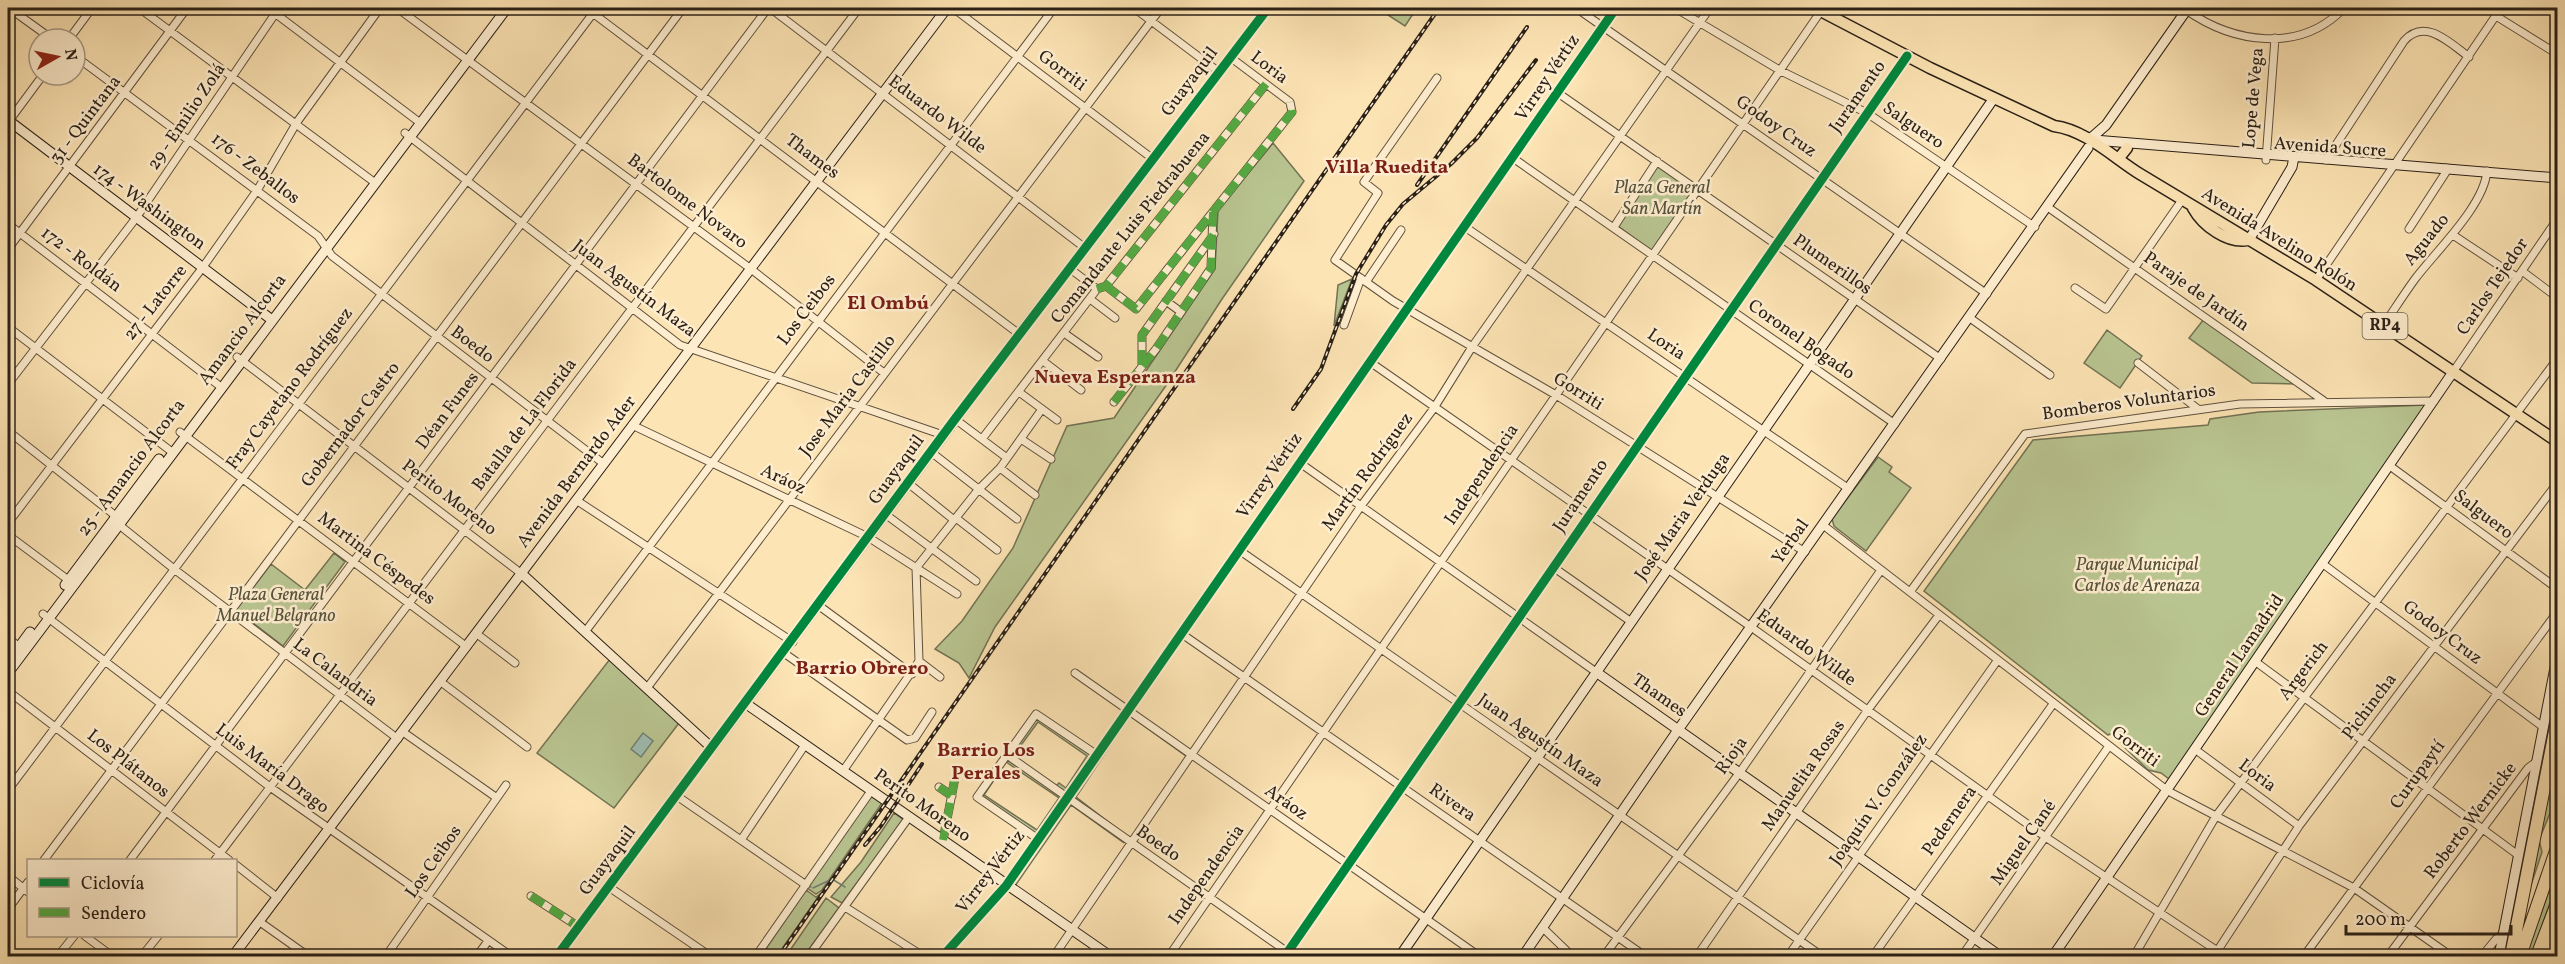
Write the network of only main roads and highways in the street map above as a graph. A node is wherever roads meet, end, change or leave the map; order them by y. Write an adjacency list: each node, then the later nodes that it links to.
1 (1818, 9): 2 (main road, Avenida Avelino Rolón / RP4)
2 (2086, 141): 4 (main road, Avenida Avelino Rolón / RP4); 5 (main road, Avenida Avelino Rolón / RP4)
3 (2127, 148): 4 (main road)
4 (2119, 158): 5 (main road, Avenida Avelino Rolón / RP4)
5 (2132, 169): 6 (main road, Avenida Avelino Rolón / RP4)
6 (2558, 442)
7 (2558, 716): 11 (highway)
8 (2558, 845): 12 (highway)
9 (2558, 901): 13 (highway)
10 (2558, 929): 14 (highway)
11 (2511, 957)
12 (2520, 957)
13 (2537, 957)
14 (2548, 957)

